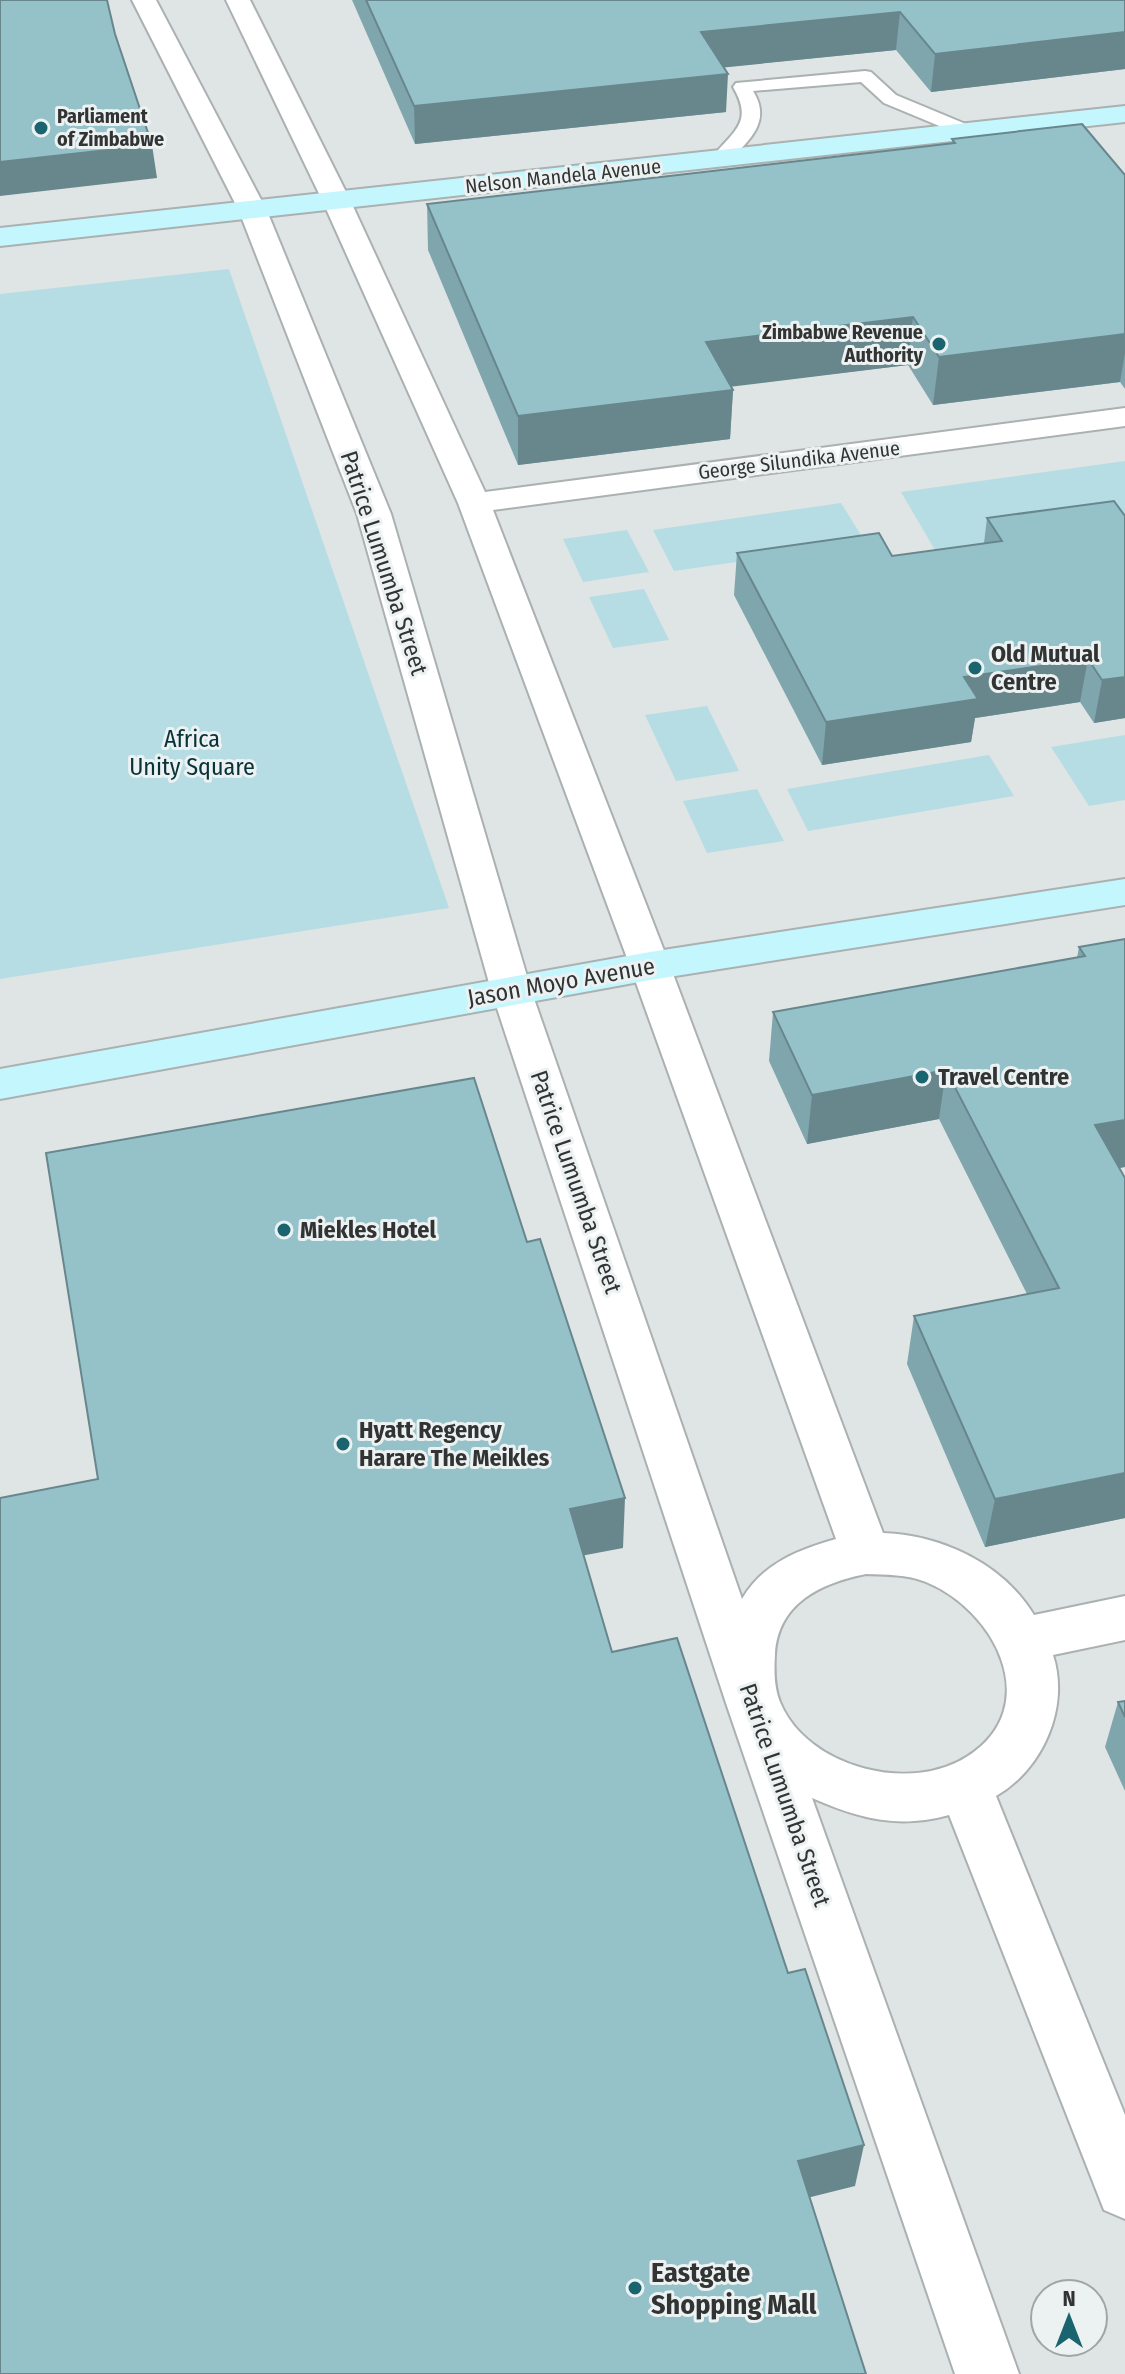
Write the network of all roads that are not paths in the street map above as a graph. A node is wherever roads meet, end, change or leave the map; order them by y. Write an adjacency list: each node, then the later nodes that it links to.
1 (144, 0): 7 (street, Patrice Lumumba Street)
2 (238, 0): 6 (street)
3 (1125, 114): 4 (street, Nelson Mandela Avenue)
4 (967, 131): 5 (street, Nelson Mandela Avenue); 5 (lane)
5 (720, 159): 6 (street, Nelson Mandela Avenue)
6 (337, 202): 7 (street, Nelson Mandela Avenue); 10 (street)
7 (253, 211): 8 (street, Nelson Mandela Avenue); 13 (street, Patrice Lumumba Street)
8 (0, 237)
9 (1125, 417): 10 (street, George Silundika Avenue)
10 (474, 503): 12 (street)
11 (1125, 892): 12 (street, Jason Moyo Avenue)
12 (650, 966): 13 (street, Jason Moyo Avenue); 15 (street)
13 (511, 990): 14 (street, Jason Moyo Avenue); 18 (street, Patrice Lumumba Street)
14 (0, 1084)
15 (866, 1553): 17 (street); 18 (street)
16 (1125, 1618): 17 (street)
17 (1024, 1639): 19 (street)
18 (752, 1703): 19 (street); 21 (street, Patrice Lumumba Street)
19 (965, 1786): 20 (street)
20 (1125, 2189)
21 (987, 2374)

